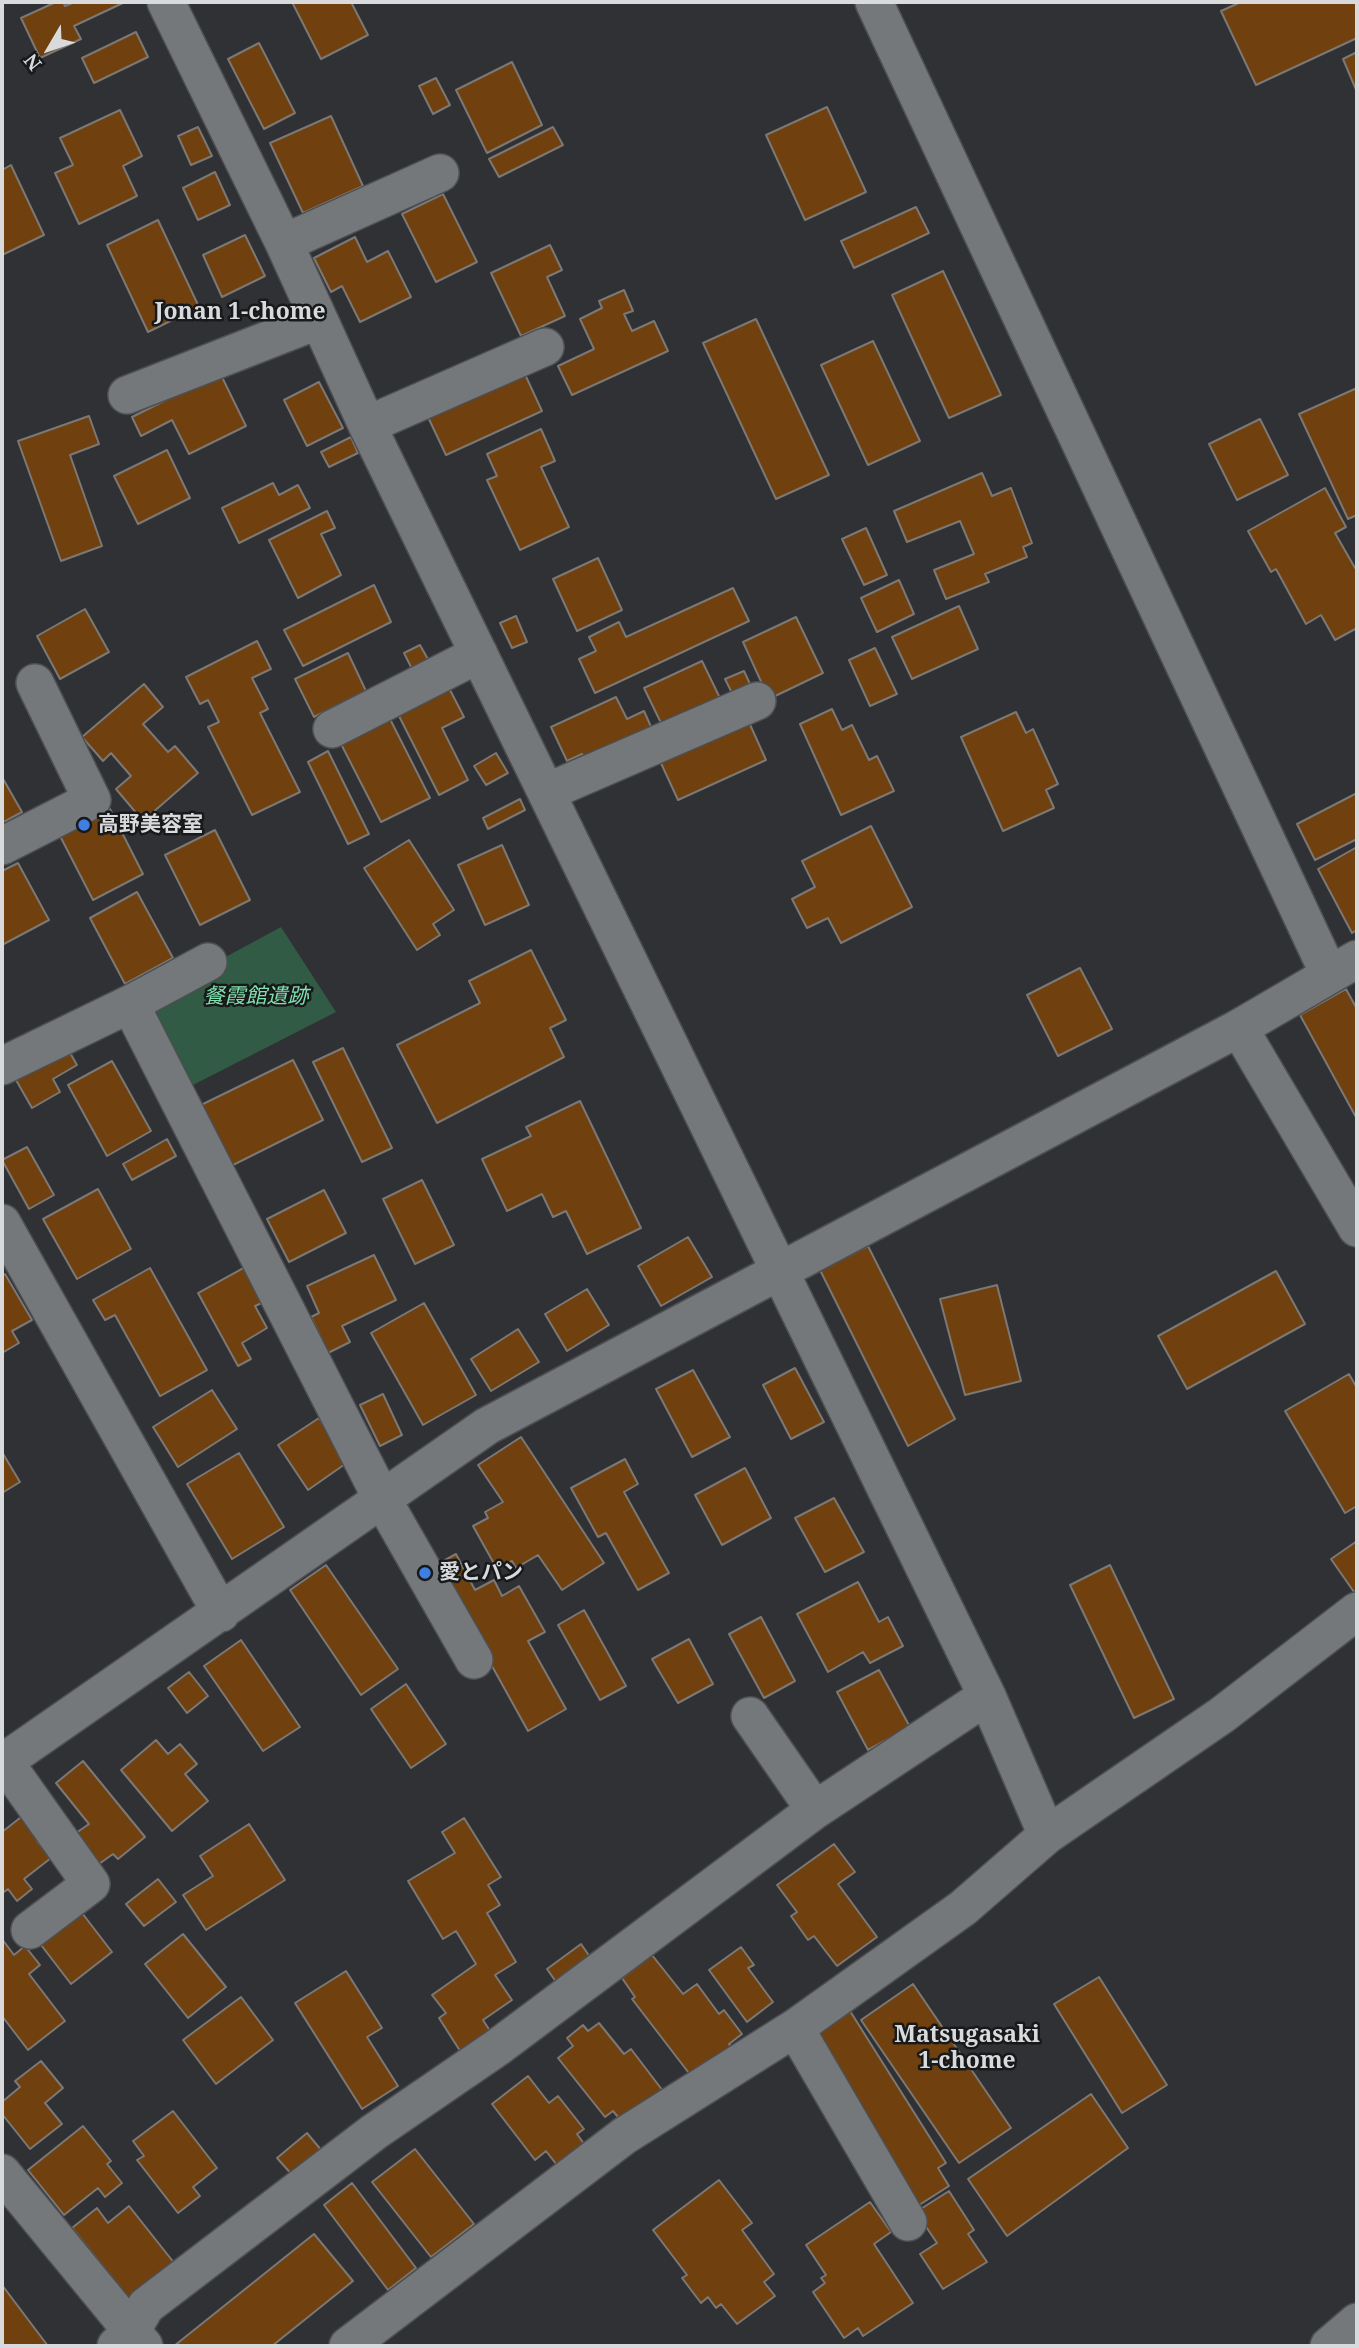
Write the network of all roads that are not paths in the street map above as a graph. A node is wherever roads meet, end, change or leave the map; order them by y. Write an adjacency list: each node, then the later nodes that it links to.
1 (166, 2): 4 (street)
2 (874, 2): 16 (street)
3 (440, 173): 4 (street)
4 (284, 243): 5 (street)
5 (319, 320): 7 (street); 8 (street)
6 (545, 347): 8 (street)
7 (127, 395)
8 (368, 425): 9 (street)
9 (479, 654): 12 (street); 13 (street)
10 (35, 683): 14 (street)
11 (757, 701): 13 (street)
12 (332, 729)
13 (547, 792): 22 (street)
14 (2, 846)
15 (208, 962): 17 (street)
16 (1343, 967): 18 (street)
17 (130, 1003): 19 (street); 23 (street)
18 (1239, 1028): 21 (street); 22 (street)
19 (2, 1066)
20 (2, 1223): 25 (street)
21 (1357, 1228)
22 (780, 1271): 23 (street); 27 (street)
23 (381, 1497): 25 (street); 26 (street)
24 (1357, 1611): 31 (street)
25 (221, 1613): 29 (street)
26 (474, 1660)
27 (987, 1696): 30 (street); 31 (street)
28 (750, 1716): 30 (street)
29 (3, 1762): 32 (street)
30 (815, 1810): 37 (street)
31 (1047, 1835): 33 (street)
32 (30, 1930)
33 (794, 2028): 35 (street); 38 (street)
34 (2, 2173): 37 (street)
35 (908, 2222)
36 (1357, 2322): 39 (street)
37 (131, 2341)
38 (348, 2346)
39 (1329, 2346)

